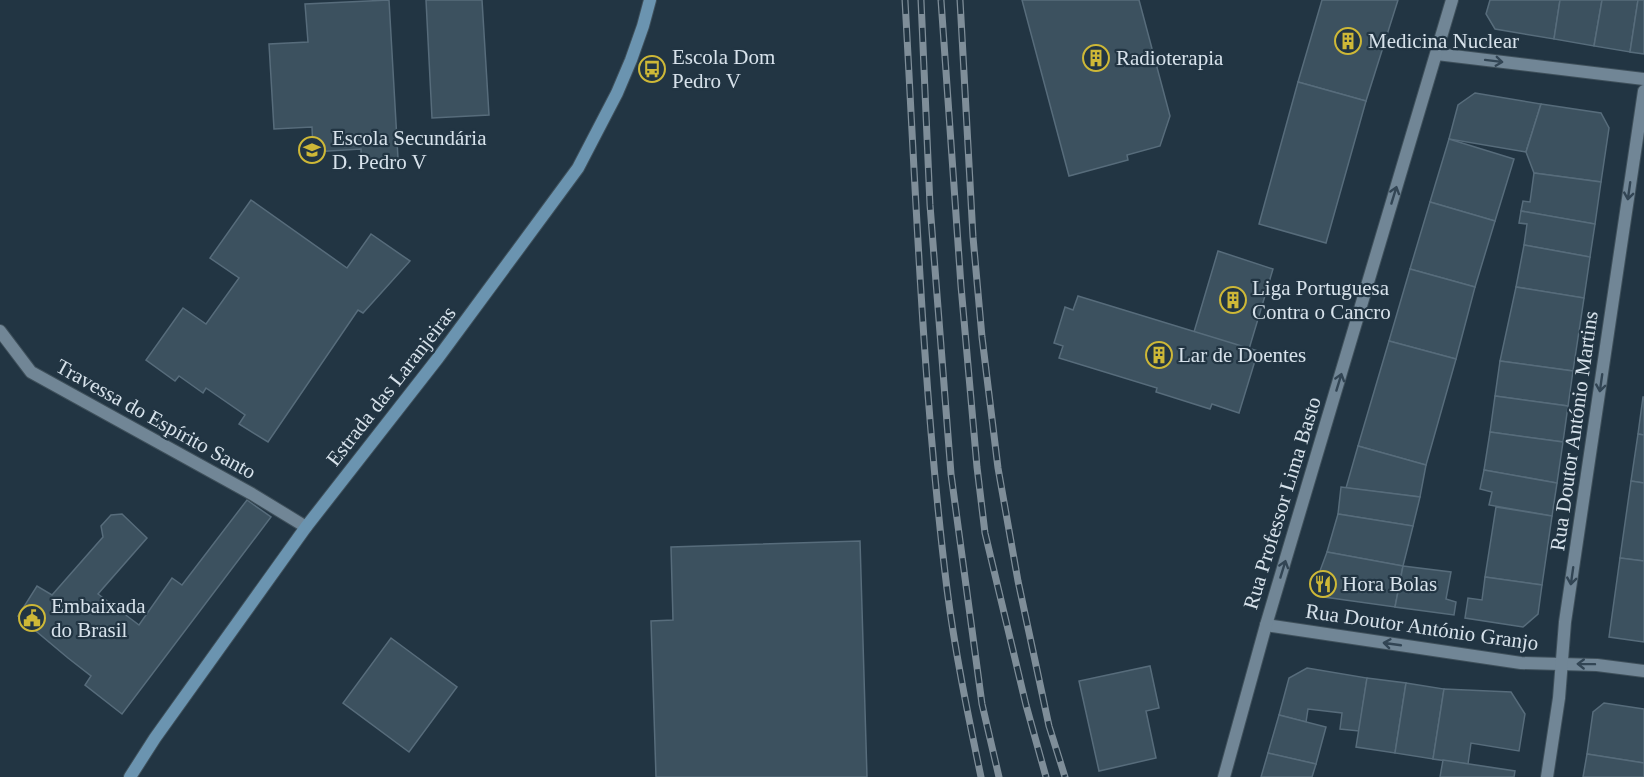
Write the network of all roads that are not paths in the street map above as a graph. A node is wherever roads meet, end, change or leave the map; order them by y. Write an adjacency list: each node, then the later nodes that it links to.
1 (650, 0): 7 (main road, Estrada das Laranjeiras)
2 (1452, 0): 3 (street, Rua Professor Lima Basto)
3 (1437, 54): 4 (street, one-way to 4); 8 (street, Rua Professor Lima Basto, one-way to 3)
4 (1644, 79)
5 (1644, 91): 9 (street, Rua Doutor António Martins, one-way to 9)
6 (0, 331): 7 (street, Travessa do Espírito Santo)
7 (306, 527): 11 (main road, Estrada das Laranjeiras)
8 (1266, 625): 9 (street, Rua Doutor António Granjo, one-way to 8); 12 (street, Rua Professor Lima Basto)
9 (1562, 664): 10 (street, Rua Doutor António Granjo, one-way to 9); 13 (street, Rua Doutor António Martins)
10 (1644, 671)
11 (130, 777)
12 (1224, 777)
13 (1547, 777)

